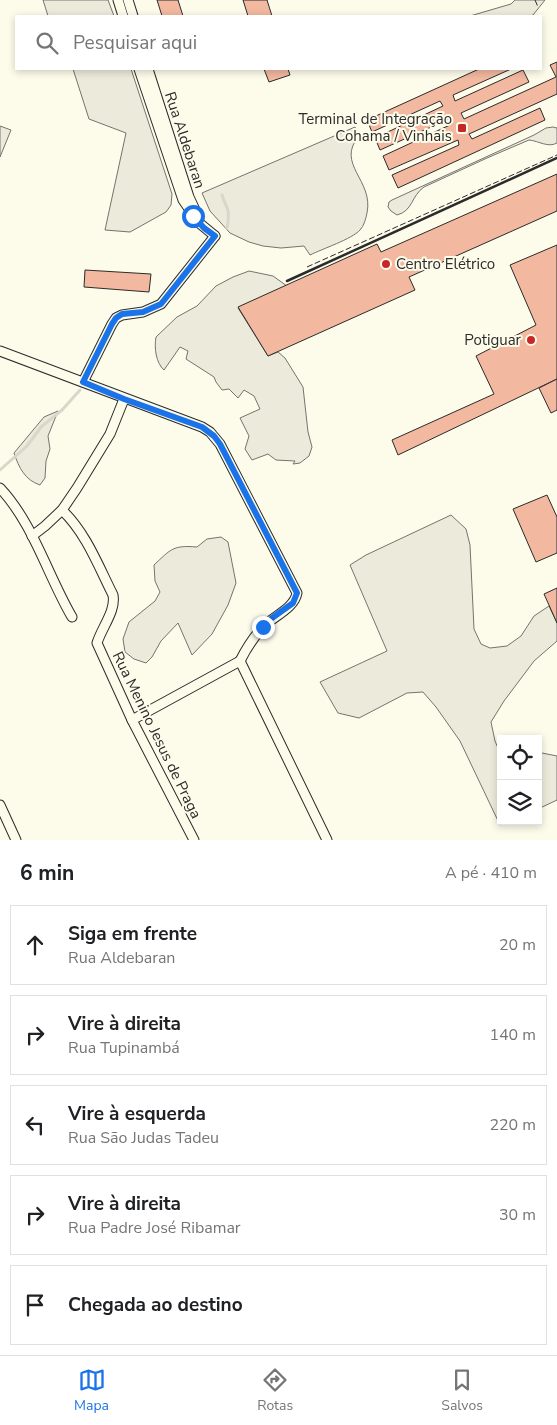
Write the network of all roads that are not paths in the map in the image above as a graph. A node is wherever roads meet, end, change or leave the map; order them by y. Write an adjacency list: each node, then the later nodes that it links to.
1 (118, 0): 3 (street)
2 (128, 0): 4 (street)
3 (123, 15)
4 (132, 15)
5 (139, 70): 7 (street, Rua Aldebaran)
6 (148, 70): 7 (street, Rua Aldebaran)
7 (215, 236): 9 (street)
8 (0, 351): 9 (street)
9 (83, 382): 10 (street)
10 (124, 399): 12 (street); 15 (street)
11 (0, 488): 13 (street)
12 (62, 510): 13 (street); 16 (street, Rua Menino Jesus de Praga)
13 (32, 536): 14 (street)
14 (72, 618)
15 (240, 661): 16 (street); 20 (street)
16 (132, 720): 19 (street, Rua Menino Jesus de Praga)
17 (0, 804): 18 (street)
18 (16, 840)
19 (194, 840)
20 (327, 840)

